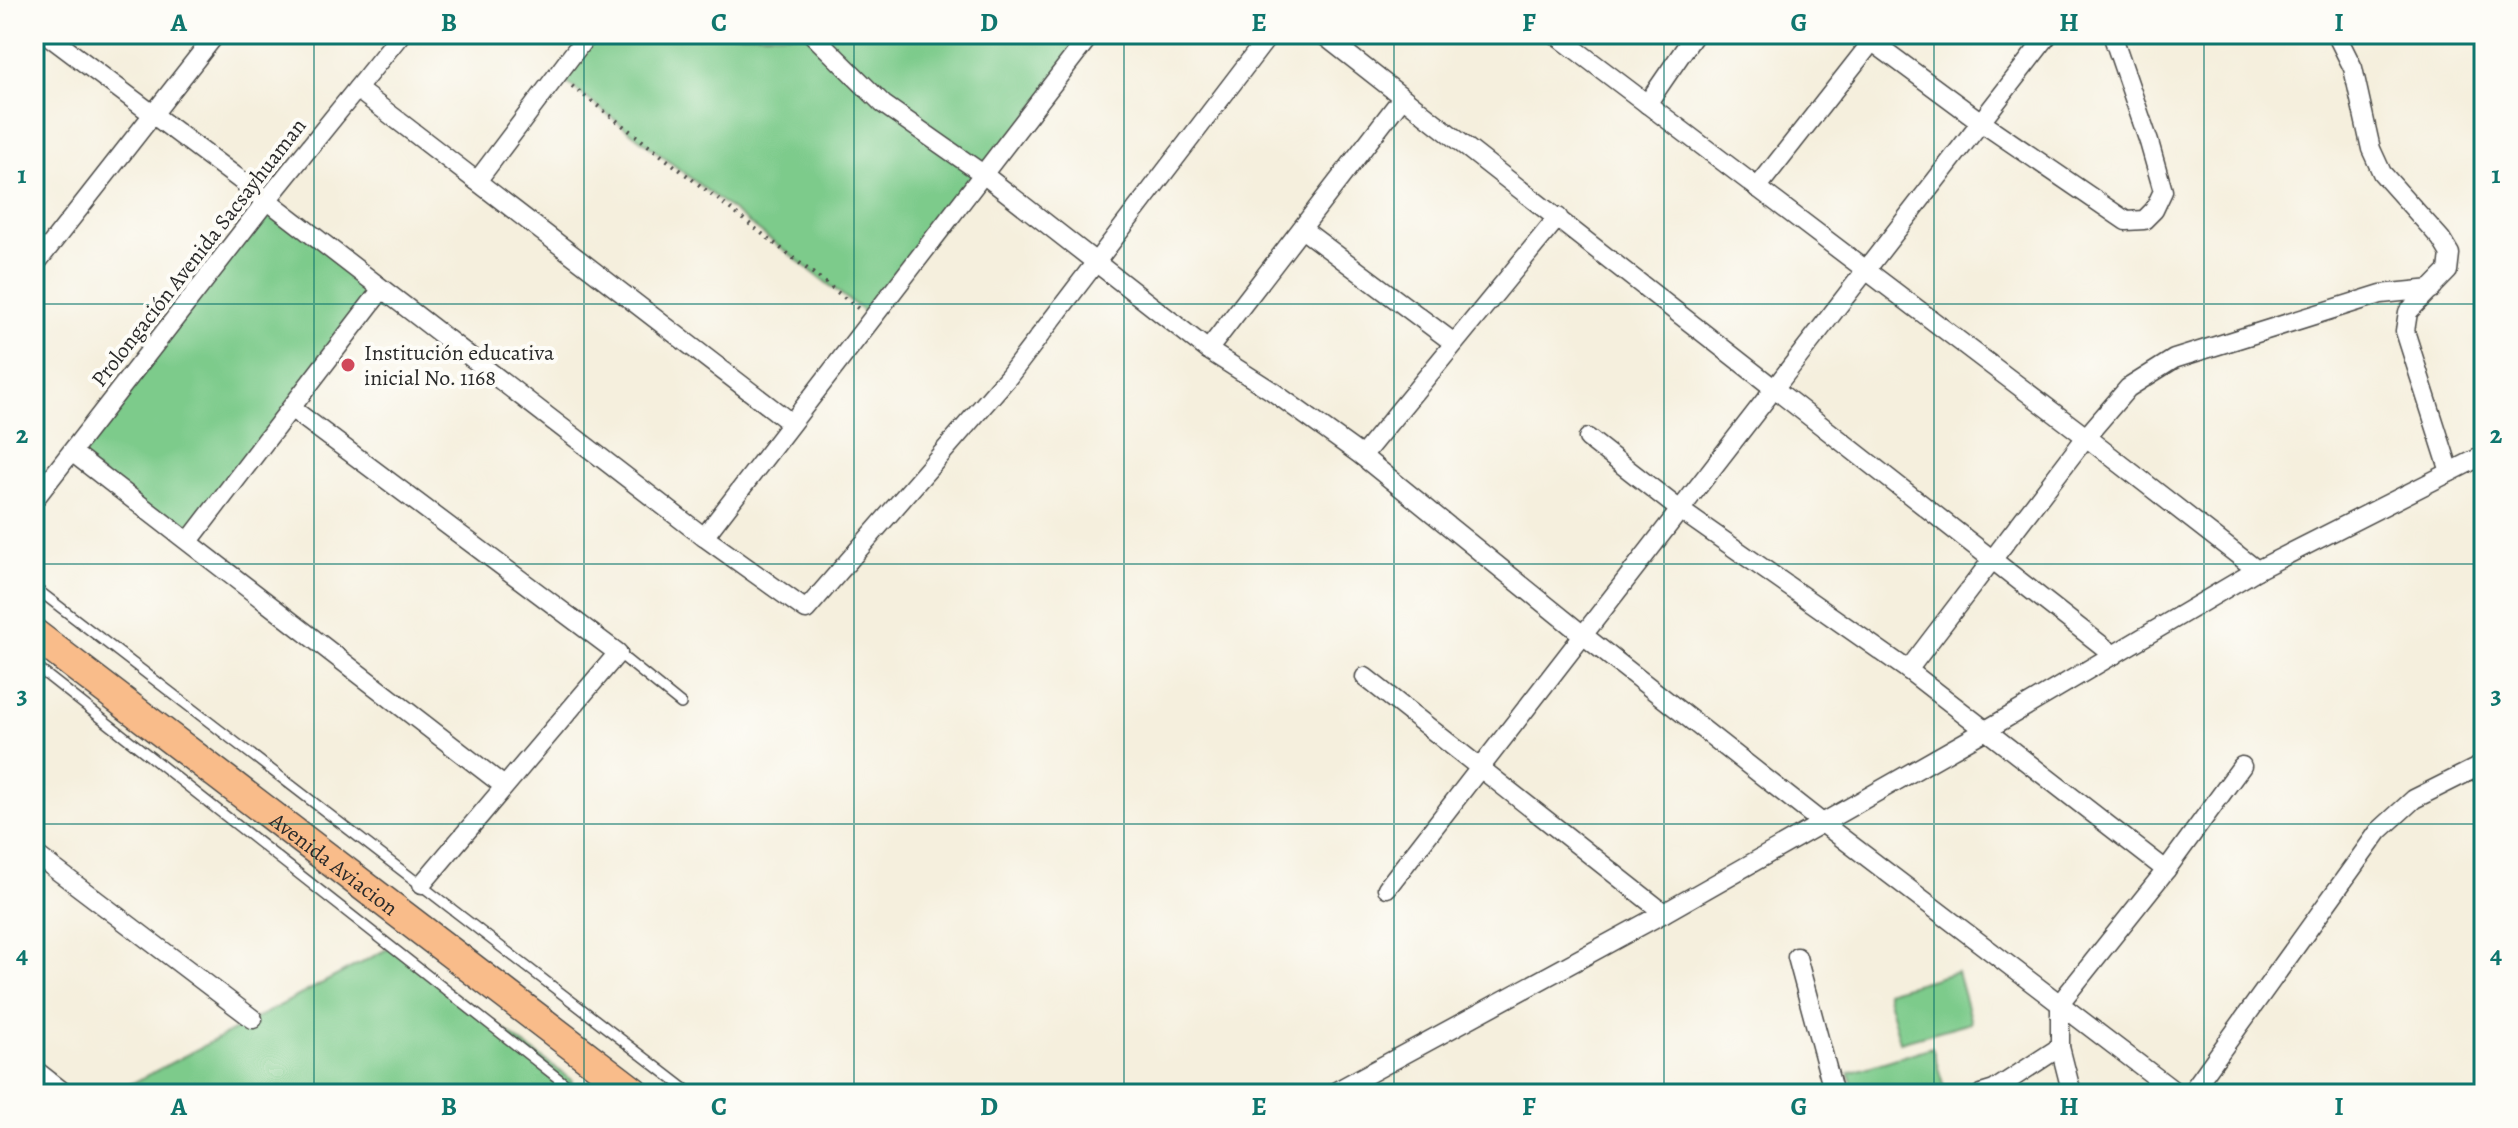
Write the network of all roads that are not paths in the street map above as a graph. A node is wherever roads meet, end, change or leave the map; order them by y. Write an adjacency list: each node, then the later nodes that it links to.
1 (46, 34): 18 (street)
2 (216, 34): 18 (street)
3 (401, 34): 15 (street, Prolongación Avenida Sacsayhuaman)
4 (588, 34): 21 (street)
5 (812, 34): 20 (street)
6 (1091, 34): 20 (street)
7 (1270, 34): 26 (street)
8 (1322, 34): 16 (street)
9 (1555, 34): 17 (street)
10 (1695, 34): 17 (street)
11 (2049, 34): 19 (street)
12 (2112, 34): 19 (street)
13 (2336, 34): 30 (street)
14 (1871, 37): 19 (street); 22 (street)
15 (357, 89): 21 (street); 23 (street, Prolongación Avenida Sacsayhuaman)
16 (1402, 98): 24 (street); 25 (street)
17 (1647, 104): 22 (street)
18 (152, 114): 23 (street); 27 (street)
19 (1981, 122): 28 (street)
20 (983, 174): 26 (street); 35 (street)
21 (477, 181): 35 (street)
22 (1757, 188): 28 (street)
23 (267, 200): 29 (street); 38 (street, Prolongación Avenida Sacsayhuaman)
24 (1558, 217): 31 (street); 33 (street)
25 (1302, 229): 31 (street); 32 (street)
26 (1095, 264): 32 (street); 44 (street)
27 (34, 266)
28 (1866, 271): 33 (street); 36 (street)
29 (382, 289): 34 (street); 44 (street)
30 (2432, 289): 36 (street); 41 (street)
31 (1454, 343): 40 (street)
32 (1208, 350): 40 (street)
33 (1775, 388): 43 (street); 46 (street)
34 (291, 408): 45 (street); 51 (street)
35 (791, 423): 44 (street)
36 (2086, 437): 46 (street); 47 (street)
37 (1588, 438): 43 (street)
38 (73, 453): 42 (street, Prolongación Avenida Sacsayhuaman); 45 (street)
39 (2484, 455): 41 (street)
40 (1362, 456): 50 (street)
41 (2450, 472): 47 (street)
42 (34, 500)
43 (1680, 510): 50 (street); 54 (street)
44 (704, 537)
45 (189, 541): 61 (street)
46 (1993, 559): 52 (street); 54 (street)
47 (2257, 570): 52 (street)
48 (34, 587): 65 (lane)
49 (34, 634): 75 (main road, Avenida Aviacion)
50 (1583, 635): 60 (street); 62 (street)
51 (618, 653): 56 (lane); 61 (street)
52 (2114, 655): 57 (street)
53 (34, 665): 74 (lane)
54 (1908, 670): 57 (street)
55 (1365, 677): 60 (street)
56 (681, 704)
57 (1986, 730): 62 (street); 64 (street)
58 (2484, 764): 82 (street)
59 (2242, 766): 64 (street)
60 (1481, 771): 66 (street); 67 (street)
61 (504, 786): 65 (street)
62 (1821, 822): 67 (street); 69 (street)
63 (34, 853): 70 (street)
64 (2166, 870): 69 (street)
65 (422, 884): 76 (lane)
66 (1387, 888)
67 (1664, 913): 77 (street)
68 (1797, 957): 78 (street)
69 (2060, 1003): 71 (street); 81 (street)
70 (253, 1019)
71 (2060, 1047): 79 (street); 80 (street)
72 (34, 1069): 73 (street)
73 (66, 1094)
74 (578, 1094)
75 (636, 1094)
76 (692, 1094)
77 (1331, 1094)
78 (1834, 1094)
79 (1981, 1094)
80 (2072, 1094)
81 (2178, 1094)
82 (2190, 1094)

